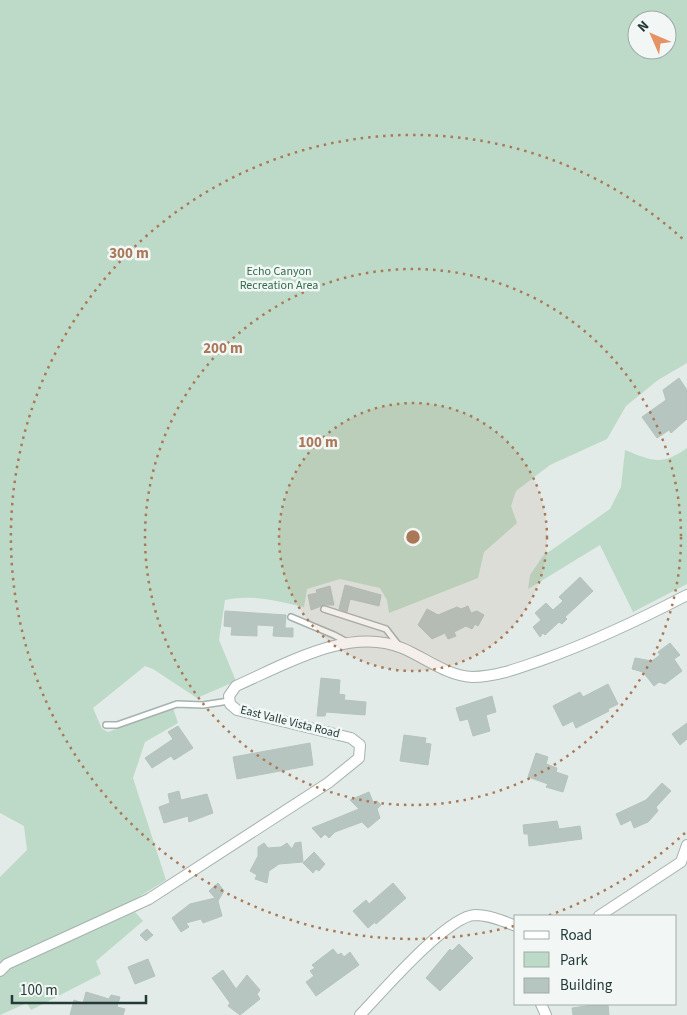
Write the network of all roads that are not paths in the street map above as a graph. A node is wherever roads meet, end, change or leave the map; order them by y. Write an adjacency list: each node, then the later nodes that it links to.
1 (687, 595): 5 (street, East Valle Vista Road)
2 (324, 608): 5 (lane)
3 (291, 617): 4 (lane)
4 (347, 643): 5 (street, East Valle Vista Road); 6 (street, East Valle Vista Road)
5 (401, 647)
6 (229, 700): 7 (lane); 11 (street, East Valle Vista Road)
7 (106, 725)
8 (687, 845): 9 (street)
9 (600, 915)
10 (514, 925): 12 (street)
11 (0, 971)
12 (360, 1015)

